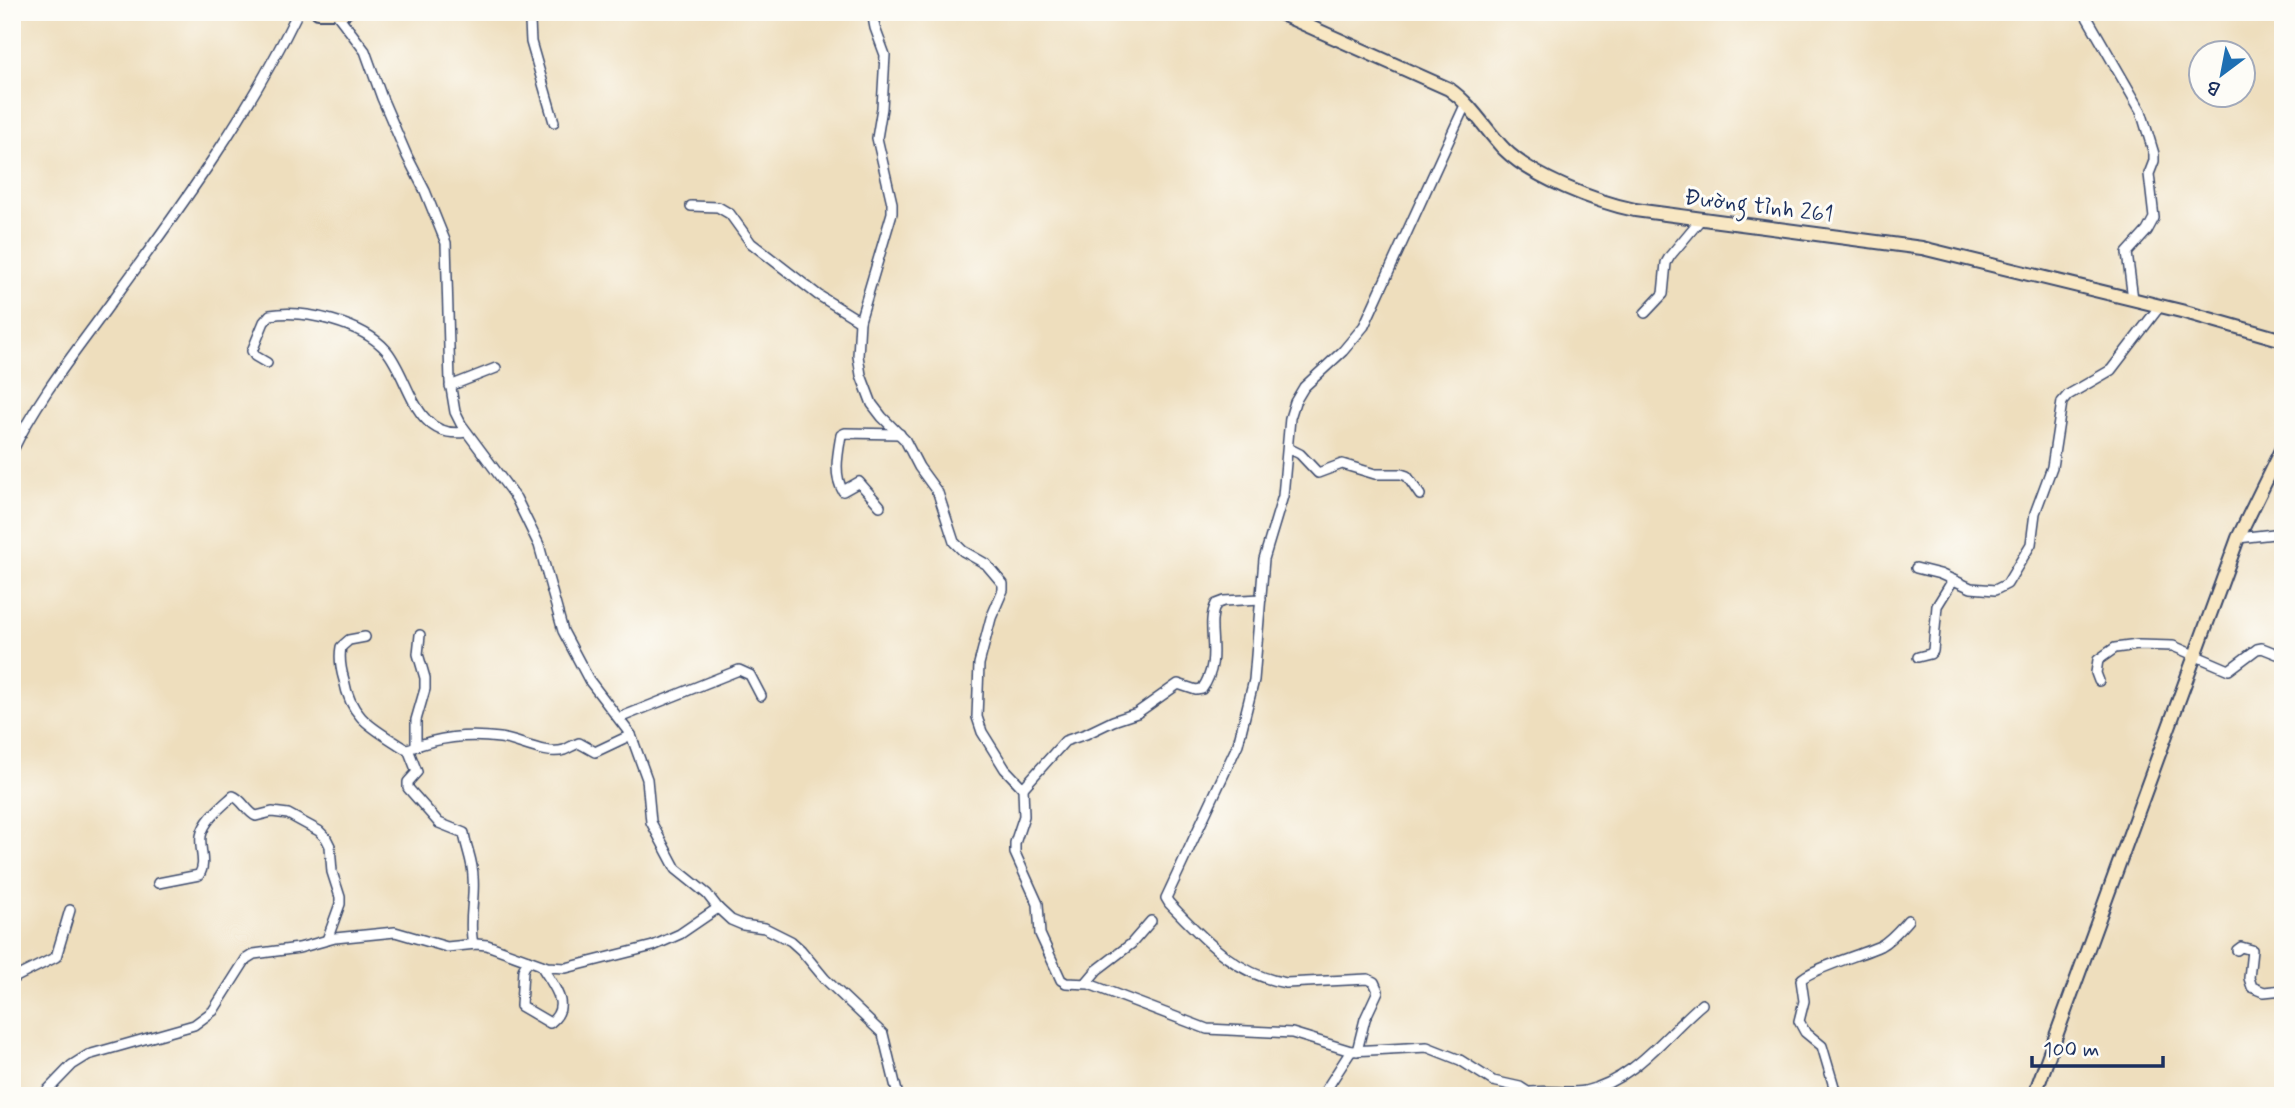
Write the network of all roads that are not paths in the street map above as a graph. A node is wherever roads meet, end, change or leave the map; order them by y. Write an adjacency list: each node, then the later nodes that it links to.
1 (298, 12): 25 (street)
2 (317, 12): 8 (main road)
3 (346, 12): 8 (main road)
4 (525, 12): 10 (street)
5 (872, 12): 16 (street)
6 (1277, 12): 9 (main road, Đường tỉnh 261)
7 (2084, 12): 13 (street)
8 (337, 13): 20 (street)
9 (1466, 103): 12 (main road, Đường tỉnh 261); 24 (street)
10 (554, 122)
11 (691, 206): 16 (street)
12 (1701, 219): 13 (main road, Đường tỉnh 261); 15 (street)
13 (2133, 299): 14 (main road, Đường tỉnh 261)
14 (2160, 306): 17 (main road, Đường tỉnh 261); 31 (street)
15 (1645, 313)
16 (860, 321): 22 (street)
17 (2283, 340)
18 (267, 363): 21 (street)
19 (496, 368): 20 (street)
20 (450, 386): 21 (street)
21 (466, 432): 40 (street)
22 (900, 434): 27 (street); 43 (street)
23 (2283, 446): 29 (main road)
24 (1288, 447): 26 (street); 32 (street)
25 (12, 452)
26 (1420, 495)
27 (880, 506)
28 (2283, 533): 29 (street)
29 (2238, 538): 35 (main road)
30 (1916, 568): 31 (street)
31 (1953, 580): 37 (street)
32 (1261, 599): 43 (street); 58 (street)
33 (420, 635): 42 (street)
34 (365, 637): 42 (street)
35 (2197, 654): 36 (street); 38 (street); 64 (main road)
36 (2277, 654)
37 (1917, 657)
38 (2099, 681)
39 (761, 696): 40 (street)
40 (619, 718): 41 (street)
41 (631, 735): 42 (street); 45 (street)
42 (412, 747): 50 (street)
43 (1023, 788): 55 (street)
44 (158, 883): 49 (street)
45 (718, 908): 53 (street); 61 (street)
46 (70, 910): 54 (street)
47 (1908, 920): 63 (street)
48 (1151, 921): 55 (street)
49 (327, 940): 50 (street); 60 (street)
50 (473, 944): 52 (street)
51 (2237, 950): 56 (street)
52 (528, 960): 53 (street); 53 (street)
53 (541, 965)
54 (12, 979)
55 (1086, 983): 58 (street)
56 (2283, 990)
57 (1702, 1004): 59 (street)
58 (1354, 1051): 59 (street); 62 (street)
59 (1533, 1094)
60 (42, 1096)
61 (898, 1096)
62 (1322, 1096)
63 (1833, 1096)
64 (2034, 1096)

